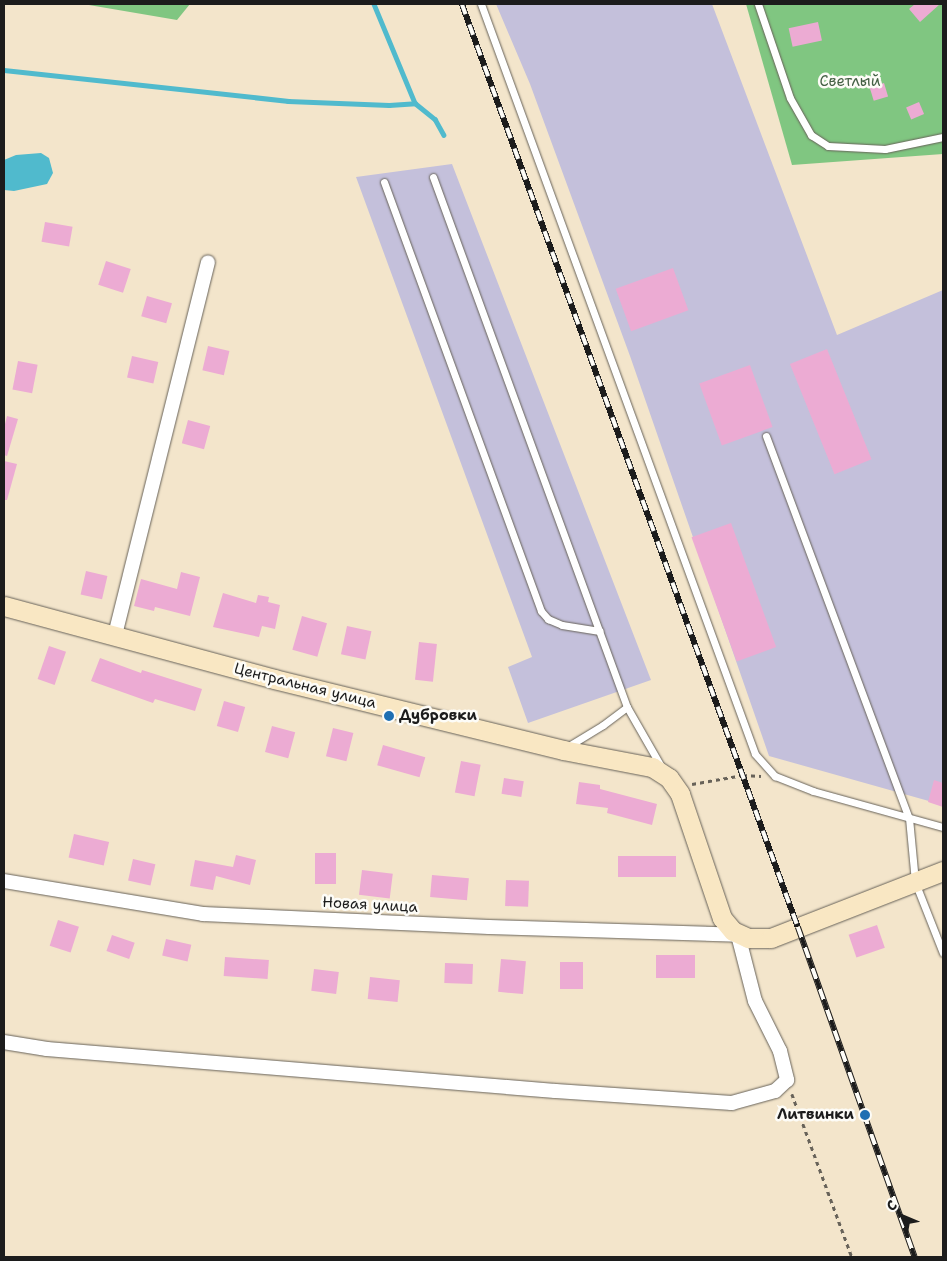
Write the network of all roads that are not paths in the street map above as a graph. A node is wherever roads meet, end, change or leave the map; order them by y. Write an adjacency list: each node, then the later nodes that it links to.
1 (481, 4): 14 (lane)
2 (758, 4): 3 (lane)
3 (943, 137)
4 (433, 177): 9 (lane)
5 (384, 182): 9 (lane)
6 (208, 262): 10 (street)
7 (766, 436): 14 (lane)
8 (4, 606): 10 (street, Центральная улица)
9 (600, 631): 11 (lane)
10 (115, 635): 12 (street, Центральная улица)
11 (627, 707): 12 (lane); 13 (lane)
12 (563, 750): 13 (street, Центральная улица)
13 (666, 775): 19 (street)
14 (909, 818): 15 (lane); 18 (lane)
15 (943, 827)
16 (943, 871): 18 (street)
17 (4, 881): 19 (street, Новая улица)
18 (914, 882): 19 (street); 20 (lane)
19 (738, 935): 21 (street)
20 (943, 953)
21 (4, 1042)

